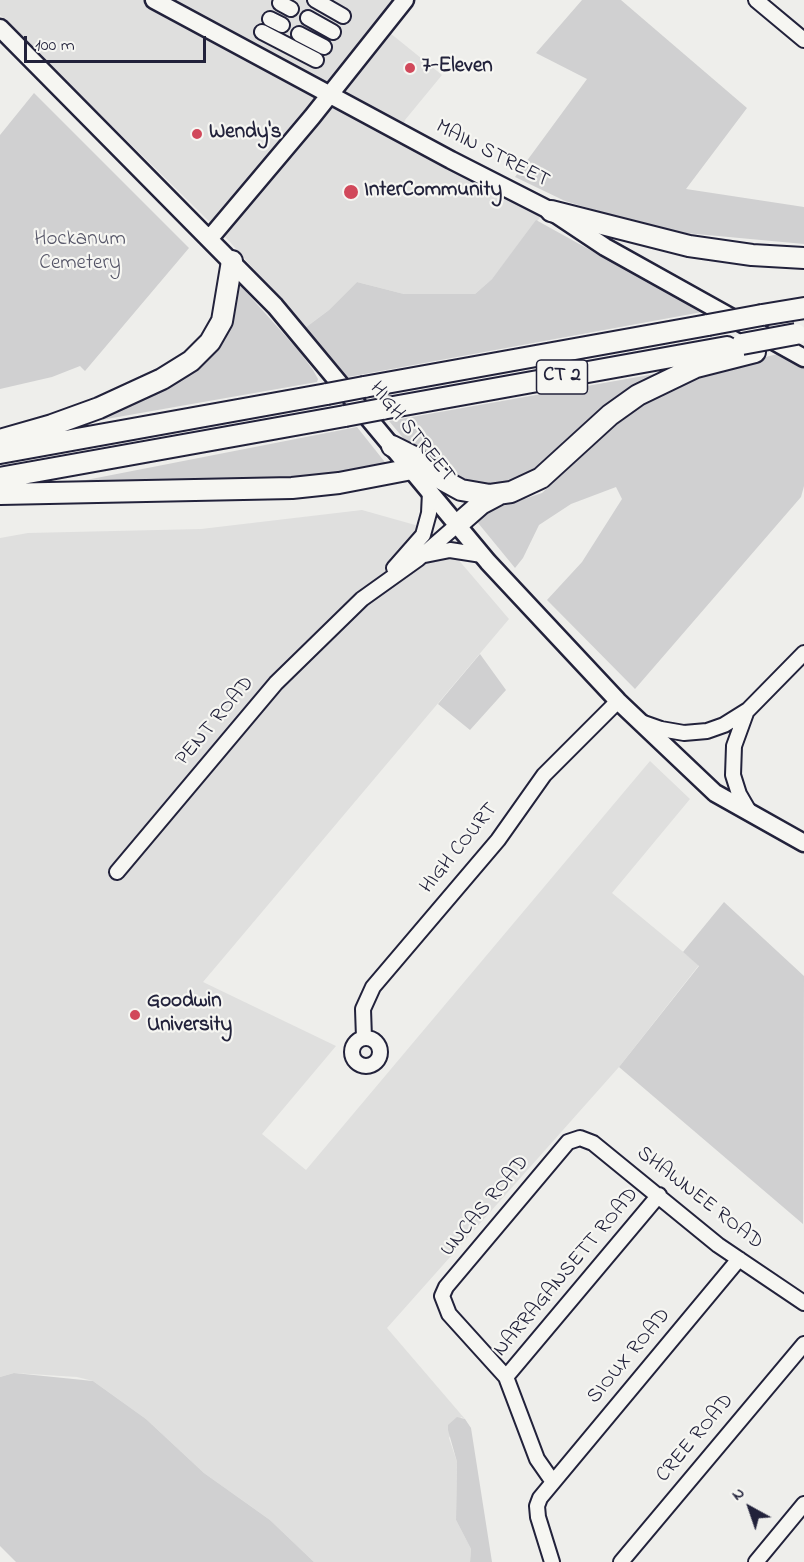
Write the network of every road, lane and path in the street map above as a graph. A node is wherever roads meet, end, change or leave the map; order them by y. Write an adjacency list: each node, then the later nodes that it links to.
1 (154, 0): 14 (main road, MAIN STREET)
2 (315, 0): 5 (street)
3 (405, 0): 14 (main road)
4 (756, 0): 11 (street)
5 (343, 16)
6 (308, 18): 9 (street)
7 (0, 28): 16 (main road, HIGH STREET)
8 (262, 32): 13 (street)
9 (333, 32)
10 (299, 34): 12 (street)
11 (804, 40)
12 (324, 47)
13 (316, 60)
14 (329, 94): 15 (main road, MAIN STREET); 16 (main road)
15 (551, 210): 17 (highway); 22 (main road, MAIN STREET)
16 (210, 238): 18 (main road, HIGH STREET)
17 (804, 258)
18 (232, 261): 23 (highway); 24 (main road, HIGH STREET)
19 (804, 308): 25 (highway, CT 2, bridge)
20 (802, 336): 21 (highway, CT 2, bridge)
21 (748, 348): 27 (highway, CT 2, bridge); 30 (highway)
22 (804, 358)
23 (0, 440)
24 (392, 446): 26 (main road, HIGH STREET); 30 (highway)
25 (0, 453)
26 (412, 469): 28 (main road, HIGH STREET); 29 (highway)
27 (0, 478)
28 (430, 492): 31 (main road, HIGH STREET); 34 (street, PENT ROAD)
29 (0, 494)
30 (499, 495): 31 (highway)
31 (457, 525): 32 (main road, HIGH STREET); 33 (street, PENT ROAD)
32 (482, 555): 33 (street, PENT ROAD); 36 (main road, HIGH STREET)
33 (418, 559): 34 (street, PENT ROAD)
34 (354, 606): 41 (street, PENT ROAD)
35 (804, 653): 37 (street)
36 (618, 701): 38 (main road, HIGH STREET); 42 (street, HIGH COURT)
37 (748, 710): 38 (street); 39 (street)
38 (632, 716): 39 (main road, HIGH STREET)
39 (752, 815): 40 (main road, HIGH STREET)
40 (804, 843)
41 (117, 872)
42 (364, 1038)
43 (566, 1143): 44 (street, SHAWNEE ROAD); 48 (street, UNCAS ROAD)
44 (659, 1195): 45 (street, SHAWNEE ROAD); 48 (street, NARRAGANSETT ROAD)
45 (739, 1259): 46 (street, SHAWNEE ROAD); 49 (street, SIOUX ROAD)
46 (804, 1303)
47 (804, 1344): 52 (street, CREE ROAD)
48 (506, 1377): 49 (street)
49 (553, 1482): 51 (street)
50 (804, 1504): 53 (street)
51 (552, 1562)
52 (621, 1562)
53 (756, 1562)

